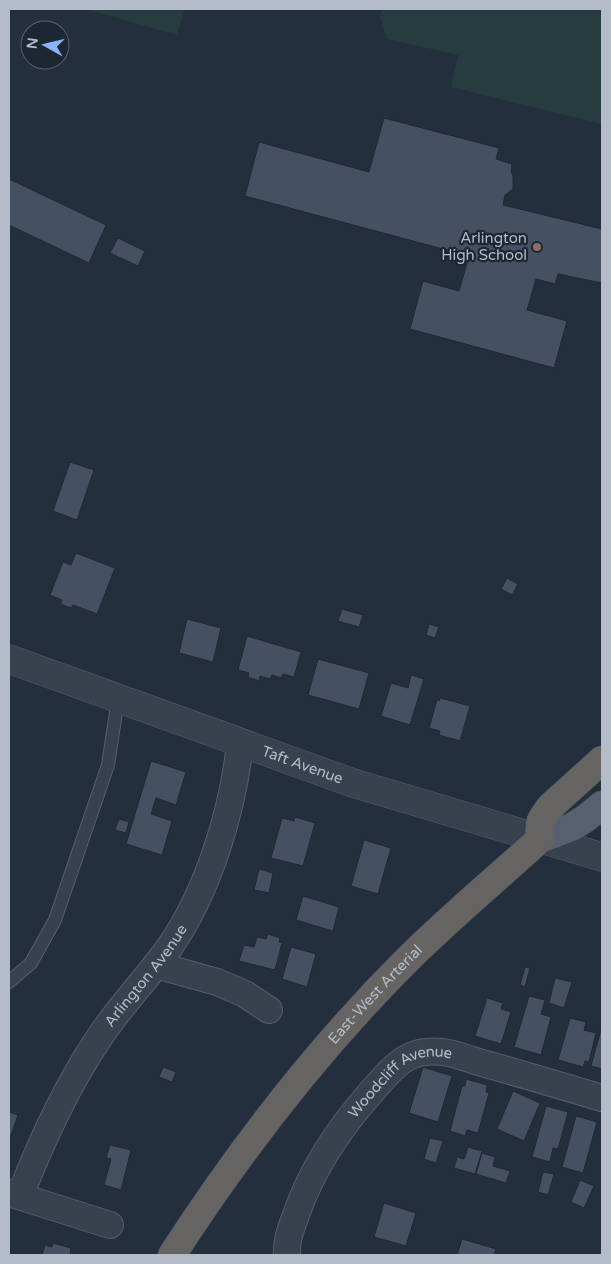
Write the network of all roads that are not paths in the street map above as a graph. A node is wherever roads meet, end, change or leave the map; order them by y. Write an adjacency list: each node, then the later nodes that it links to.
1 (9, 659): 2 (street, Taft Avenue)
2 (118, 699): 3 (street, Taft Avenue); 9 (lane)
3 (240, 743): 6 (street, Taft Avenue); 8 (street, Arlington Avenue)
4 (602, 760): 6 (highway)
5 (602, 805): 6 (main road)
6 (540, 839): 7 (street, Taft Avenue); 14 (highway, East-West Arterial)
7 (602, 857)
8 (156, 965): 10 (street); 12 (street, Arlington Avenue)
9 (9, 982)
10 (269, 1010)
11 (602, 1098): 15 (street, Woodcliff Avenue)
12 (14, 1194): 13 (street, Arlington Avenue)
13 (110, 1225)
14 (172, 1255)
15 (287, 1255)

